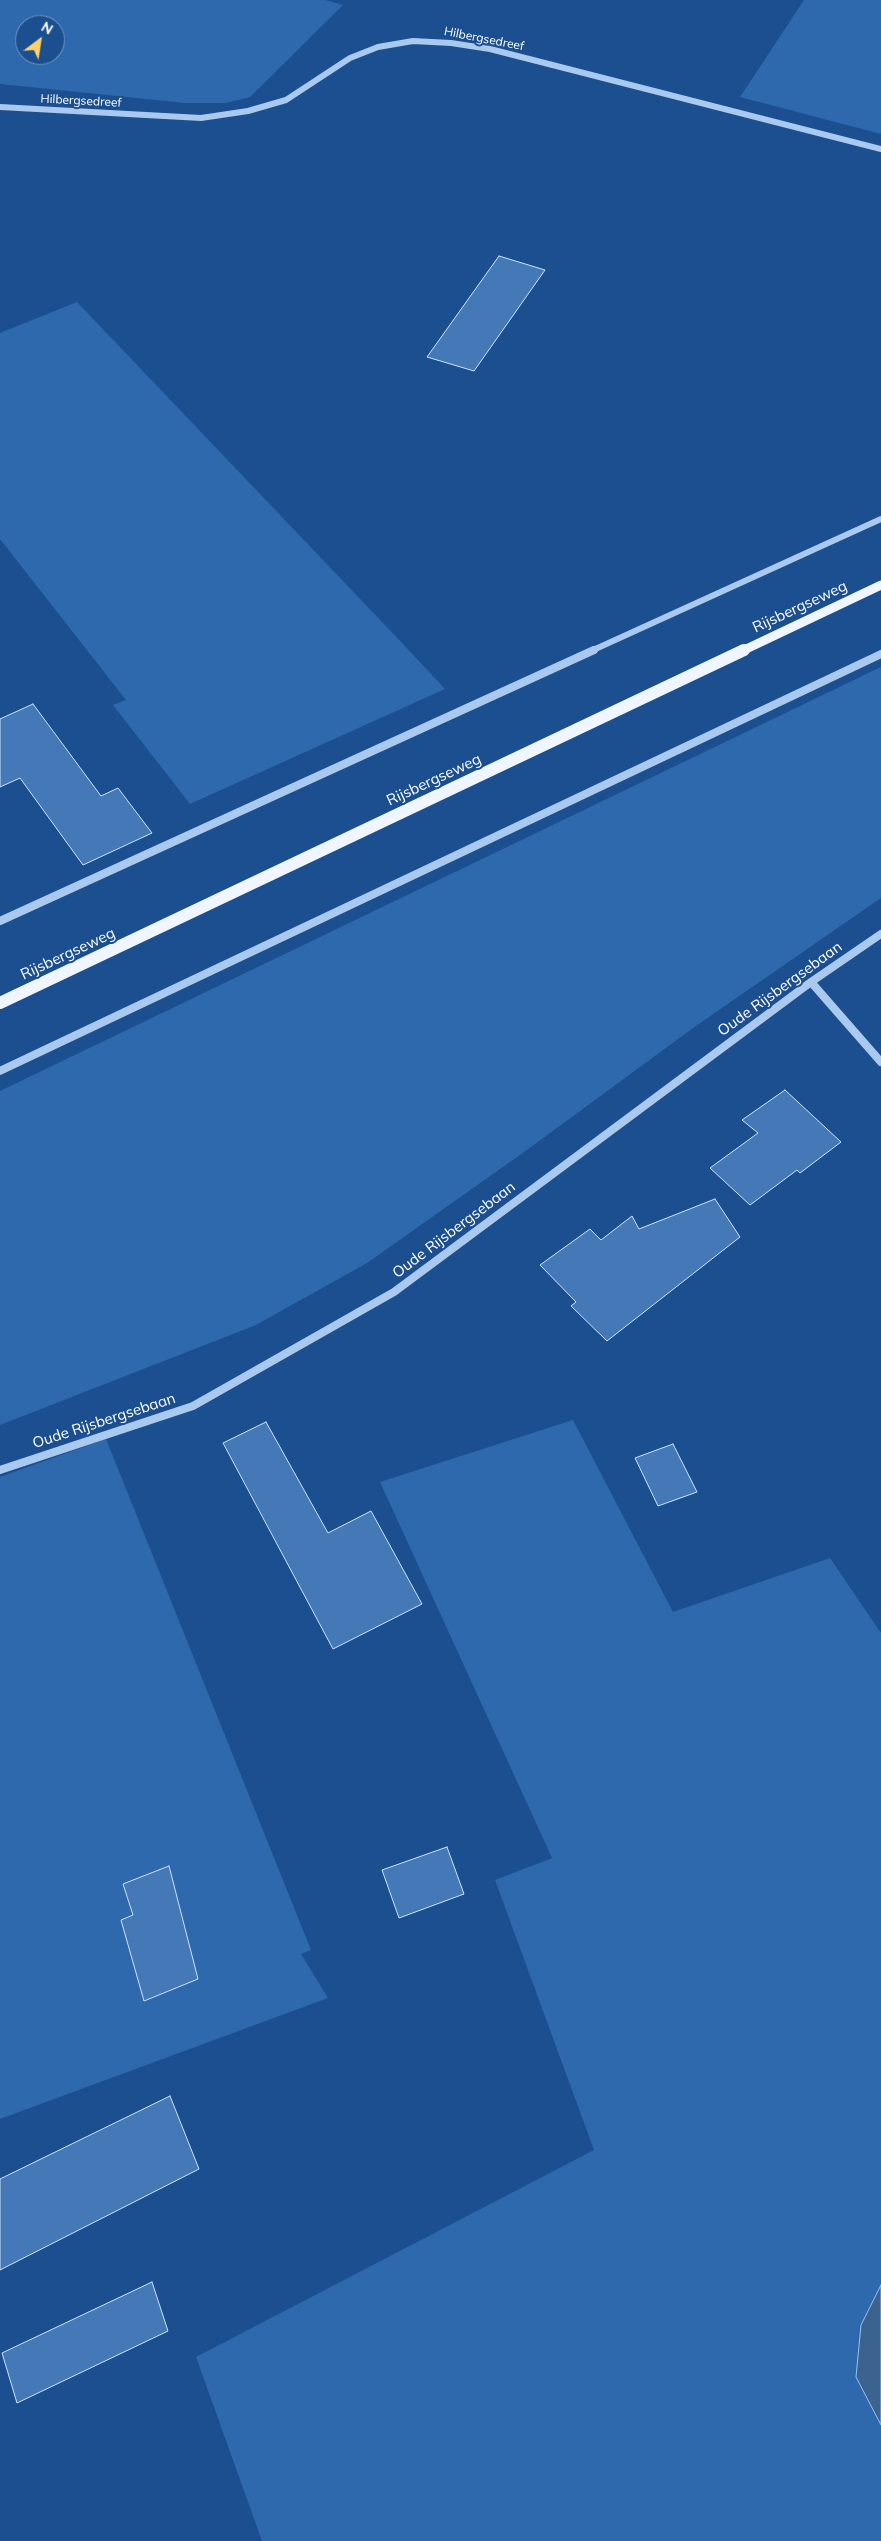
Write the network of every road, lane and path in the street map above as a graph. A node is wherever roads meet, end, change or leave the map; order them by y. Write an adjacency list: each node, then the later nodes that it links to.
1 (0, 107): 2 (street, Hilbergsedreef)
2 (881, 149)
3 (881, 519): 6 (street)
4 (881, 585): 9 (main road, Rijsbergseweg)
5 (881, 654): 11 (street)
6 (0, 921)
7 (881, 934): 8 (street, Oude Rijsbergsebaan)
8 (811, 982): 10 (street); 12 (street, Oude Rijsbergsebaan)
9 (0, 1003)
10 (881, 1062)
11 (0, 1071)
12 (0, 1470)

